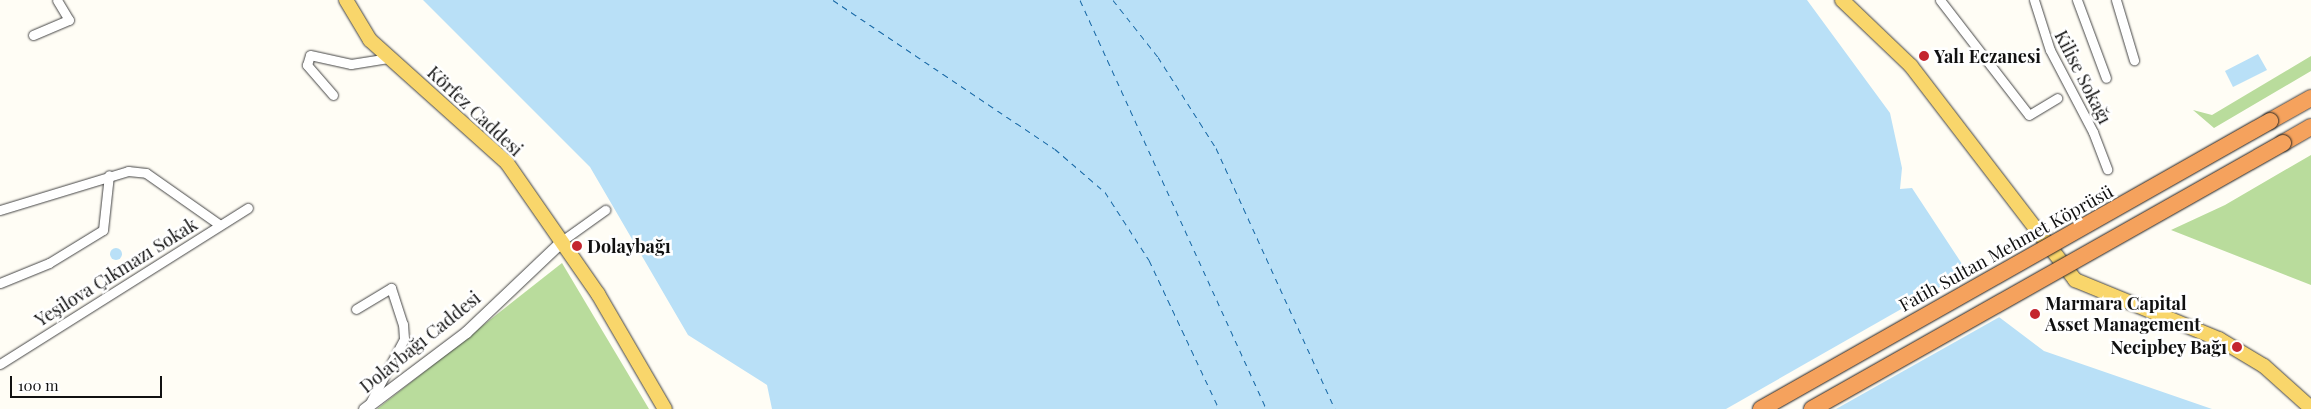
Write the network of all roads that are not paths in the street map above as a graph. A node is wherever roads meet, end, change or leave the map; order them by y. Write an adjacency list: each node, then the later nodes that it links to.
1 (57, 0): 8 (street)
2 (346, 0): 9 (main road, Körfez Caddesi)
3 (1842, 0): 27 (main road)
4 (1940, 0): 13 (street)
5 (2034, 0): 16 (street, Kilise Sokağı)
6 (2077, 0): 11 (street)
7 (2116, 0): 10 (street)
8 (33, 35)
9 (390, 58): 12 (street); 22 (main road, Körfez Caddesi)
10 (2134, 60)
11 (2106, 78)
12 (333, 95)
13 (2057, 98)
14 (2311, 98): 29 (highway, Fatih Sultan Mehmet Köprüsü, bridge)
15 (2311, 127): 30 (highway, bridge)
16 (2107, 169)
17 (108, 175): 19 (street); 21 (street); 23 (street)
18 (248, 208): 21 (street, Yeşilova Çıkmazı Sokak)
19 (0, 210)
20 (605, 210): 22 (street)
21 (220, 226): 25 (street, Yeşilova Çıkmazı Sokak)
22 (563, 240): 26 (street, Dolaybağı Caddesi); 28 (main road, Körfez Caddesi)
23 (0, 283)
24 (356, 309): 26 (street)
25 (0, 364)
26 (367, 406)
27 (2311, 408)
28 (665, 409)
29 (1761, 409)
30 (1812, 409)

